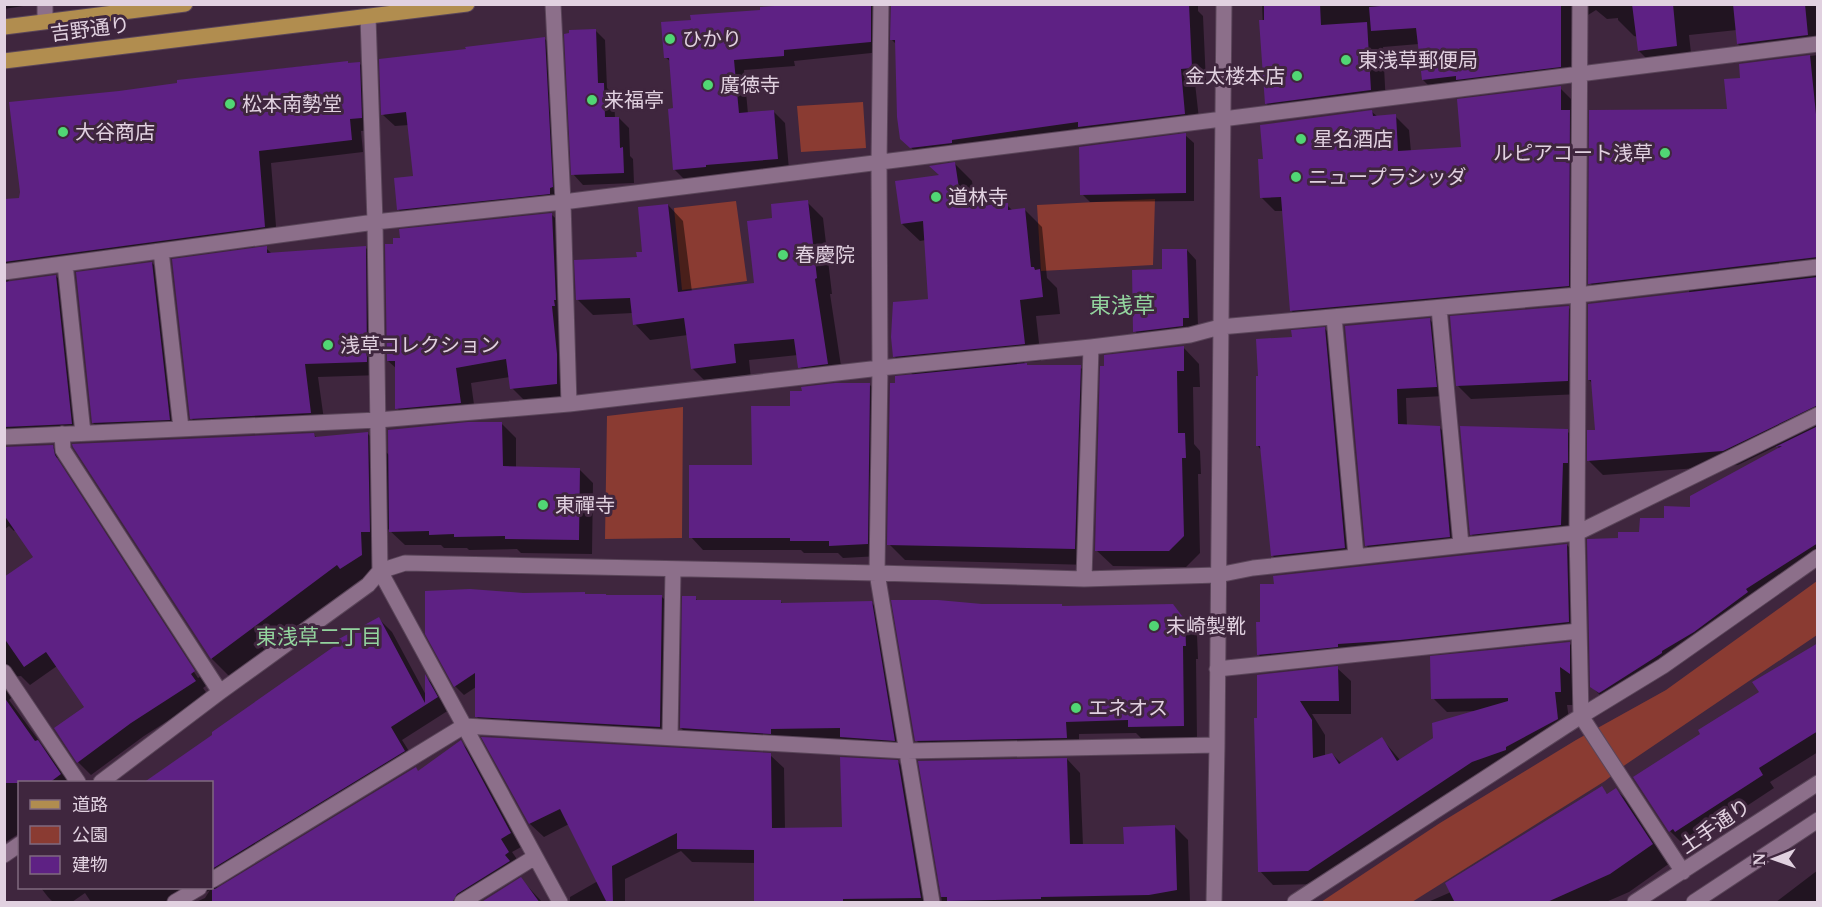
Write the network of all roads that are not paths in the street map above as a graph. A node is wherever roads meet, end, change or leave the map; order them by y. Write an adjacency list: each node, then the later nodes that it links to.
1 (45, 4): 9 (street)
2 (185, 4): 9 (main road, 吉野通り)
3 (467, 4): 8 (main road, 吉野通り)
4 (553, 4): 16 (street)
5 (880, 4): 15 (street)
6 (1224, 4): 14 (street)
7 (1580, 4): 13 (street)
8 (368, 17): 12 (main road, 吉野通り); 17 (street)
9 (45, 21): 10 (main road, 吉野通り)
10 (4, 27)
11 (1818, 44): 13 (street)
12 (4, 61)
13 (1579, 73): 14 (street); 22 (street)
14 (1223, 119): 15 (street); 25 (street)
15 (879, 163): 16 (street); 27 (street)
16 (563, 202): 17 (street); 28 (street)
17 (375, 222): 18 (street); 30 (street)
18 (161, 251): 19 (street); 31 (street)
19 (65, 264): 21 (street); 32 (street)
20 (1818, 267): 22 (street)
21 (4, 272)
22 (1578, 295): 23 (street); 35 (street)
23 (1439, 308): 24 (street); 36 (street)
24 (1334, 317): 25 (street); 37 (street)
25 (1220, 327): 26 (street); 42 (street)
26 (1091, 347): 27 (street); 43 (street)
27 (880, 368): 28 (street); 41 (street)
28 (569, 404): 30 (street)
29 (1818, 414): 35 (street)
30 (378, 420): 31 (street); 40 (street)
31 (181, 428): 32 (street)
32 (83, 433): 33 (street)
33 (62, 434): 34 (street); 47 (street)
34 (4, 437)
35 (1577, 533): 36 (street); 44 (street)
36 (1461, 545): 37 (street)
37 (1356, 556): 42 (street)
38 (1818, 556): 48 (street)
39 (673, 570): 40 (street); 41 (street); 50 (street)
40 (380, 571): 47 (street); 49 (street)
41 (877, 573): 43 (street); 52 (street)
42 (1218, 575): 43 (street); 45 (street)
43 (1084, 579)
44 (1579, 631): 45 (street); 48 (street)
45 (1217, 669): 51 (street)
46 (4, 672): 53 (street)
47 (220, 692): 54 (street)
48 (1581, 716): 60 (street); 68 (street)
49 (464, 726): 50 (street); 59 (street); 61 (street)
50 (670, 736): 52 (street)
51 (1217, 745): 52 (street); 67 (street)
52 (907, 751): 66 (street)
53 (77, 781)
54 (104, 781)
55 (1818, 783): 60 (street, 土手通り)
56 (1818, 820): 70 (street)
57 (18, 845): 58 (street)
58 (4, 855)
59 (535, 857): 64 (street); 65 (street)
60 (1683, 873): 69 (street, 土手通り)
61 (213, 879)
62 (197, 889): 63 (street)
63 (175, 903)
64 (462, 903)
65 (560, 903)
66 (932, 903)
67 (1214, 903)
68 (1296, 903)
69 (1635, 903)
70 (1694, 903)

